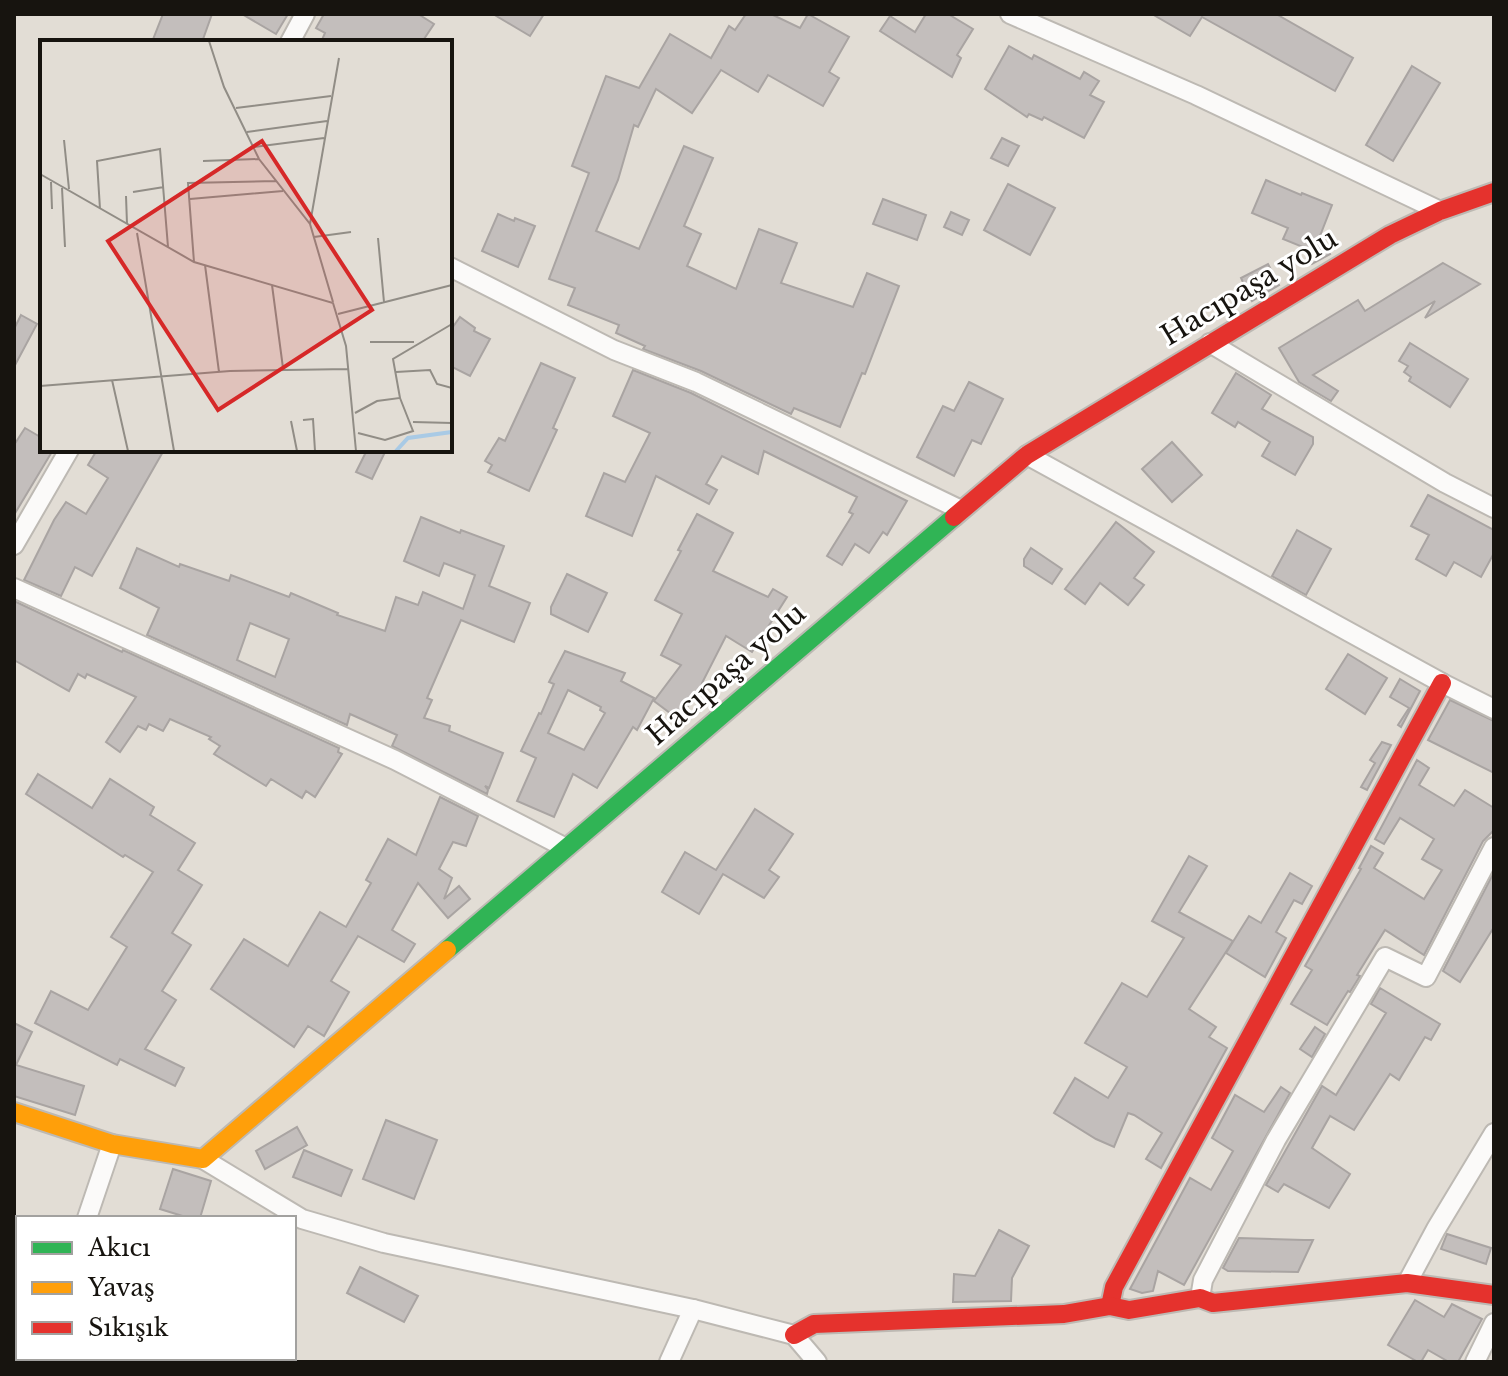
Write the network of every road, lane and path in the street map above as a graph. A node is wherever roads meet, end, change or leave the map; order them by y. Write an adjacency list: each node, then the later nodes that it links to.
1 (305, 14): 3 (street)
2 (1010, 14): 5 (street)
3 (291, 40)
4 (1494, 192): 5 (main road, Hacıpaşa yolu)
5 (1440, 211): 7 (main road, Hacıpaşa yolu)
6 (452, 268): 11 (street)
7 (1210, 343): 9 (main road, Hacıpaşa yolu); 10 (street)
8 (68, 452): 12 (street)
9 (1027, 455): 11 (main road, Hacıpaşa yolu); 14 (street)
10 (1494, 508)
11 (961, 510): 17 (main road, Hacıpaşa yolu)
12 (14, 545)
13 (14, 588): 17 (street)
14 (1442, 683): 15 (street); 26 (main road)
15 (1494, 709)
16 (1494, 847): 25 (street)
17 (566, 848): 21 (main road, Hacıpaşa yolu)
18 (14, 1112): 20 (main road)
19 (1494, 1133): 23 (street)
20 (112, 1144): 21 (main road); 22 (street)
21 (203, 1159): 27 (street)
22 (88, 1216)
23 (1407, 1283): 24 (main road); 25 (main road)
24 (1494, 1295)
25 (1200, 1298): 26 (main road)
26 (1110, 1306): 29 (main road)
27 (693, 1309): 29 (street); 30 (street)
28 (1494, 1323): 32 (street)
29 (794, 1335): 31 (street)
30 (669, 1362)
31 (817, 1362)
32 (1475, 1362)

